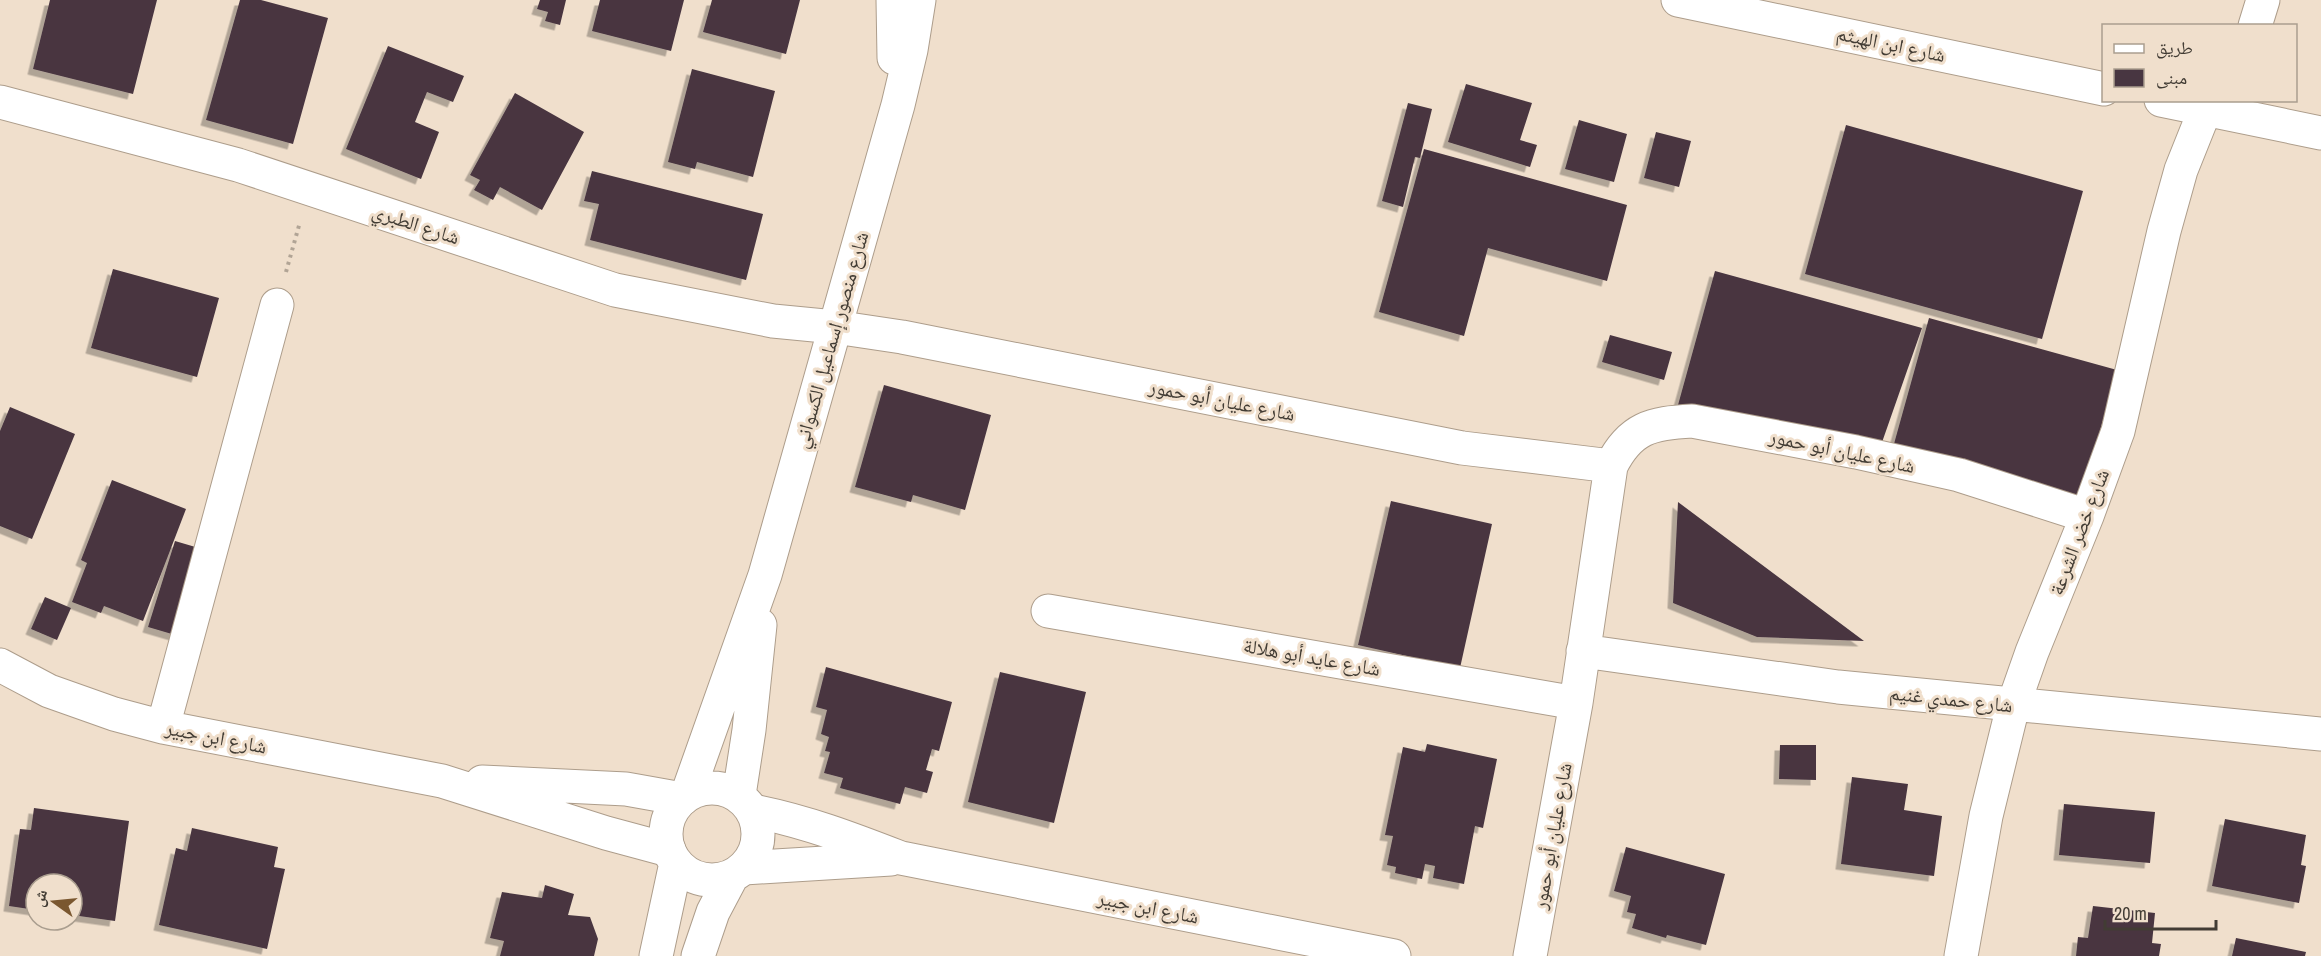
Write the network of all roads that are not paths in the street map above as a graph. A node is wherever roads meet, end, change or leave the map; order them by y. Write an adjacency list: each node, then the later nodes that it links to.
1 (893, 0): 9 (street, شارع منصور إسماعيل الكسواني)
2 (919, 0): 9 (street, شارع منصور إسماعيل الكسواني)
3 (1678, 0): 6 (street, شارع ابن الهيثم)
4 (2263, 0): 5 (street)
5 (2256, 24)
6 (2102, 89)
7 (0, 102): 13 (street, شارع الطبري)
8 (2180, 102): 10 (street)
9 (898, 105): 13 (street, شارع منصور إسماعيل الكسواني)
10 (2208, 105): 11 (street); 15 (street, شارع خضر الشرعة)
11 (2321, 133)
12 (277, 304): 22 (street)
13 (835, 327): 14 (street, شارع عليان أبو حمور); 16 (street, شارع منصور إسماعيل الكسواني)
14 (1611, 466): 15 (street, شارع عليان أبو حمور); 18 (street, شارع عليان أبو حمور)
15 (2087, 516): 21 (street, شارع خضر الشرعة)
16 (765, 575): 25 (street, شارع منصور إسماعيل الكسواني); 26 (street, شارع منصور إسماعيل الكسواني)
17 (1048, 611): 20 (street, شارع عايد أبو هلالة)
18 (1583, 651): 20 (street, شارع عليان أبو حمور); 21 (street, شارع حمدي غنيم)
19 (0, 665): 22 (street, شارع ابن جبير)
20 (1576, 704): 33 (street, شارع عليان أبو حمور)
21 (2013, 706): 23 (street, شارع حمدي غنيم); 34 (street, شارع خضر الشرعة)
22 (163, 727): 24 (street, شارع ابن جبير)
23 (2321, 734)
24 (442, 781): 25 (street, شارع ابن جبير); 27 (street, شارع ابن جبير)
25 (684, 797): 26 (street); 27 (street)
26 (746, 803): 28 (street, شارع ابن جبير); 29 (street)
27 (672, 856): 29 (street); 30 (street)
28 (901, 858): 29 (street, شارع ابن جبير); 32 (street, شارع ابن جبير)
29 (738, 872): 31 (street)
30 (656, 956)
31 (698, 956)
32 (1394, 956)
33 (1530, 956)
34 (1961, 956)

